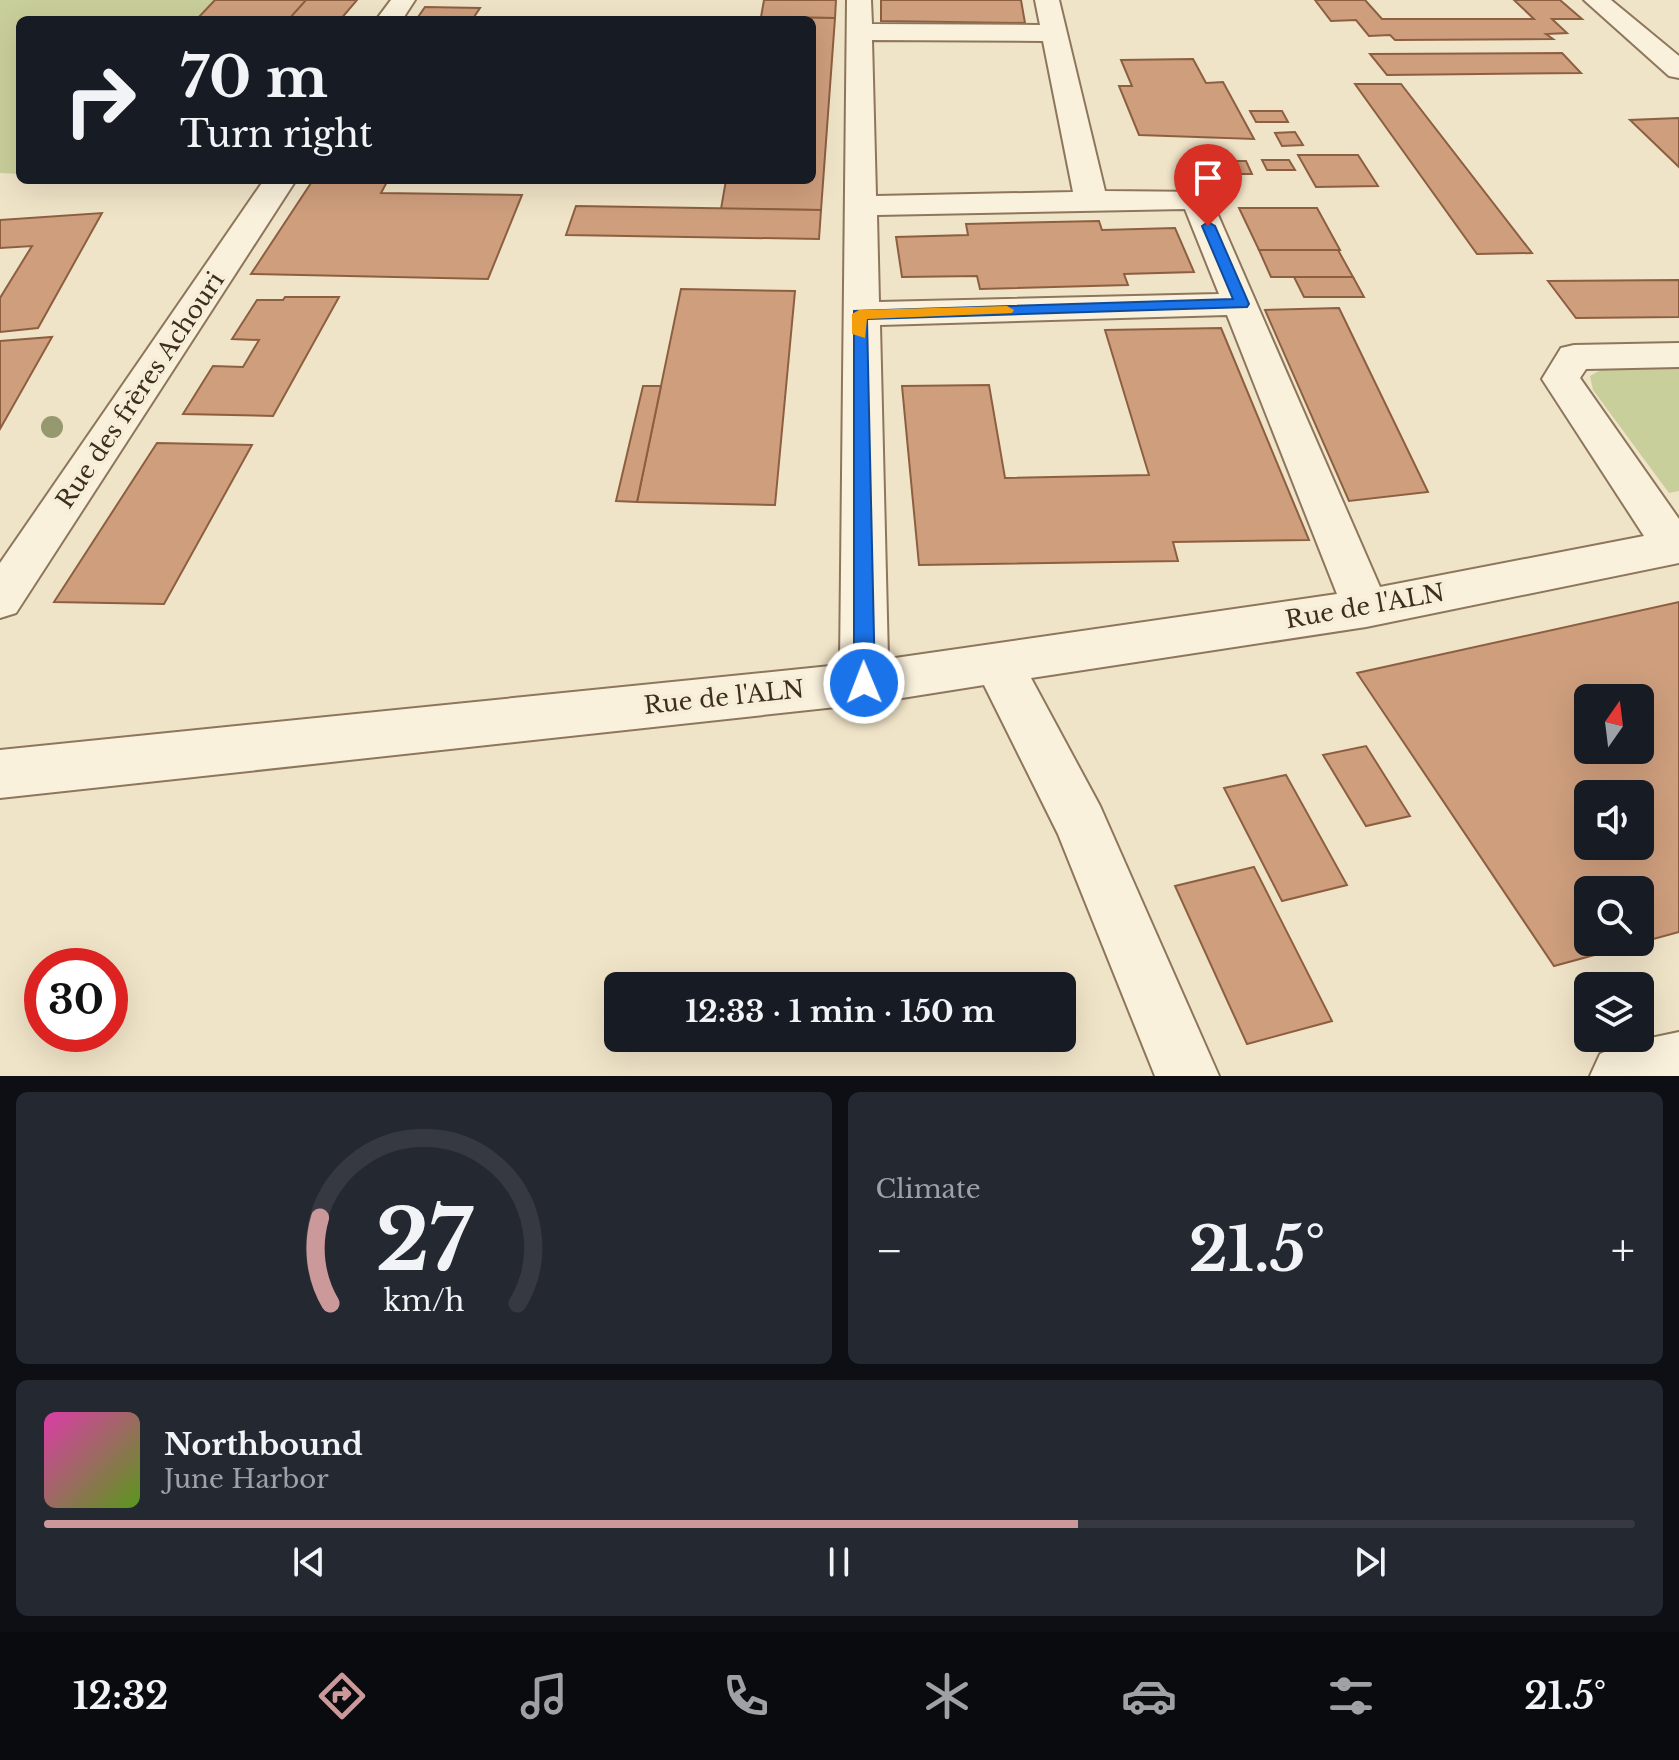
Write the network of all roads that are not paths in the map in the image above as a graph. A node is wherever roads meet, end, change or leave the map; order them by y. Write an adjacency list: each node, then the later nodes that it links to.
1 (1047, 0): 4 (street)
2 (1596, 0): 5 (street)
3 (859, 16): 4 (street); 8 (street)
4 (1054, 33): 7 (street)
5 (1679, 70)
6 (277, 184): 13 (street, Rue des frères Achouri)
7 (1091, 201): 8 (street); 9 (street)
8 (859, 206): 10 (street)
9 (1242, 304): 10 (street); 14 (street)
10 (859, 314): 16 (street)
11 (1679, 355): 12 (street)
12 (1677, 546): 14 (street, Rue de l'ALN)
13 (0, 600)
14 (1366, 608): 15 (street, Rue de l'ALN)
15 (997, 662): 16 (street, Rue de l'ALN); 19 (street)
16 (864, 683): 17 (street, Rue de l'ALN)
17 (0, 774)
18 (1679, 1063): 20 (street)
19 (1187, 1076)
20 (1622, 1076)

